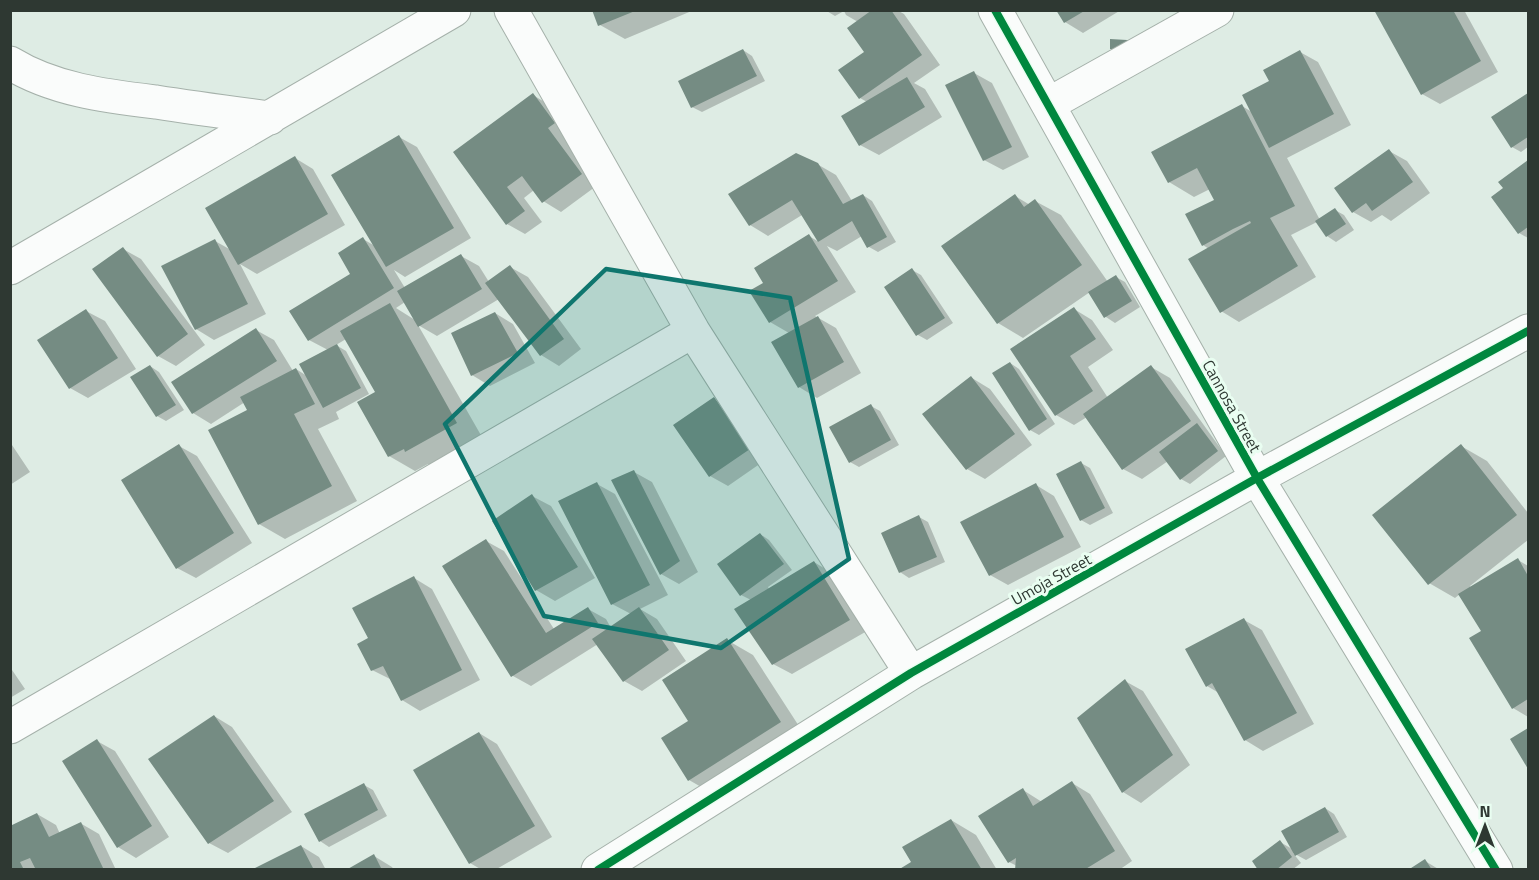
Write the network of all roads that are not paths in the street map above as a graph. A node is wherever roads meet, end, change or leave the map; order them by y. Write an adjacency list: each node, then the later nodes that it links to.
1 (454, 10): 7 (street)
2 (511, 10): 9 (street)
3 (995, 10): 6 (street, Cannosa Street)
4 (1217, 10): 6 (street)
5 (10, 63): 7 (street)
6 (1049, 104): 11 (street, Cannosa Street)
7 (270, 118): 8 (street)
8 (10, 268)
9 (693, 331): 12 (street); 13 (street)
10 (1528, 331): 11 (street, Umoja Street)
11 (1257, 478): 12 (street, Umoja Street); 15 (street, Cannosa Street)
12 (910, 673): 14 (street, Umoja Street)
13 (10, 727)
14 (598, 870)
15 (1496, 870)

